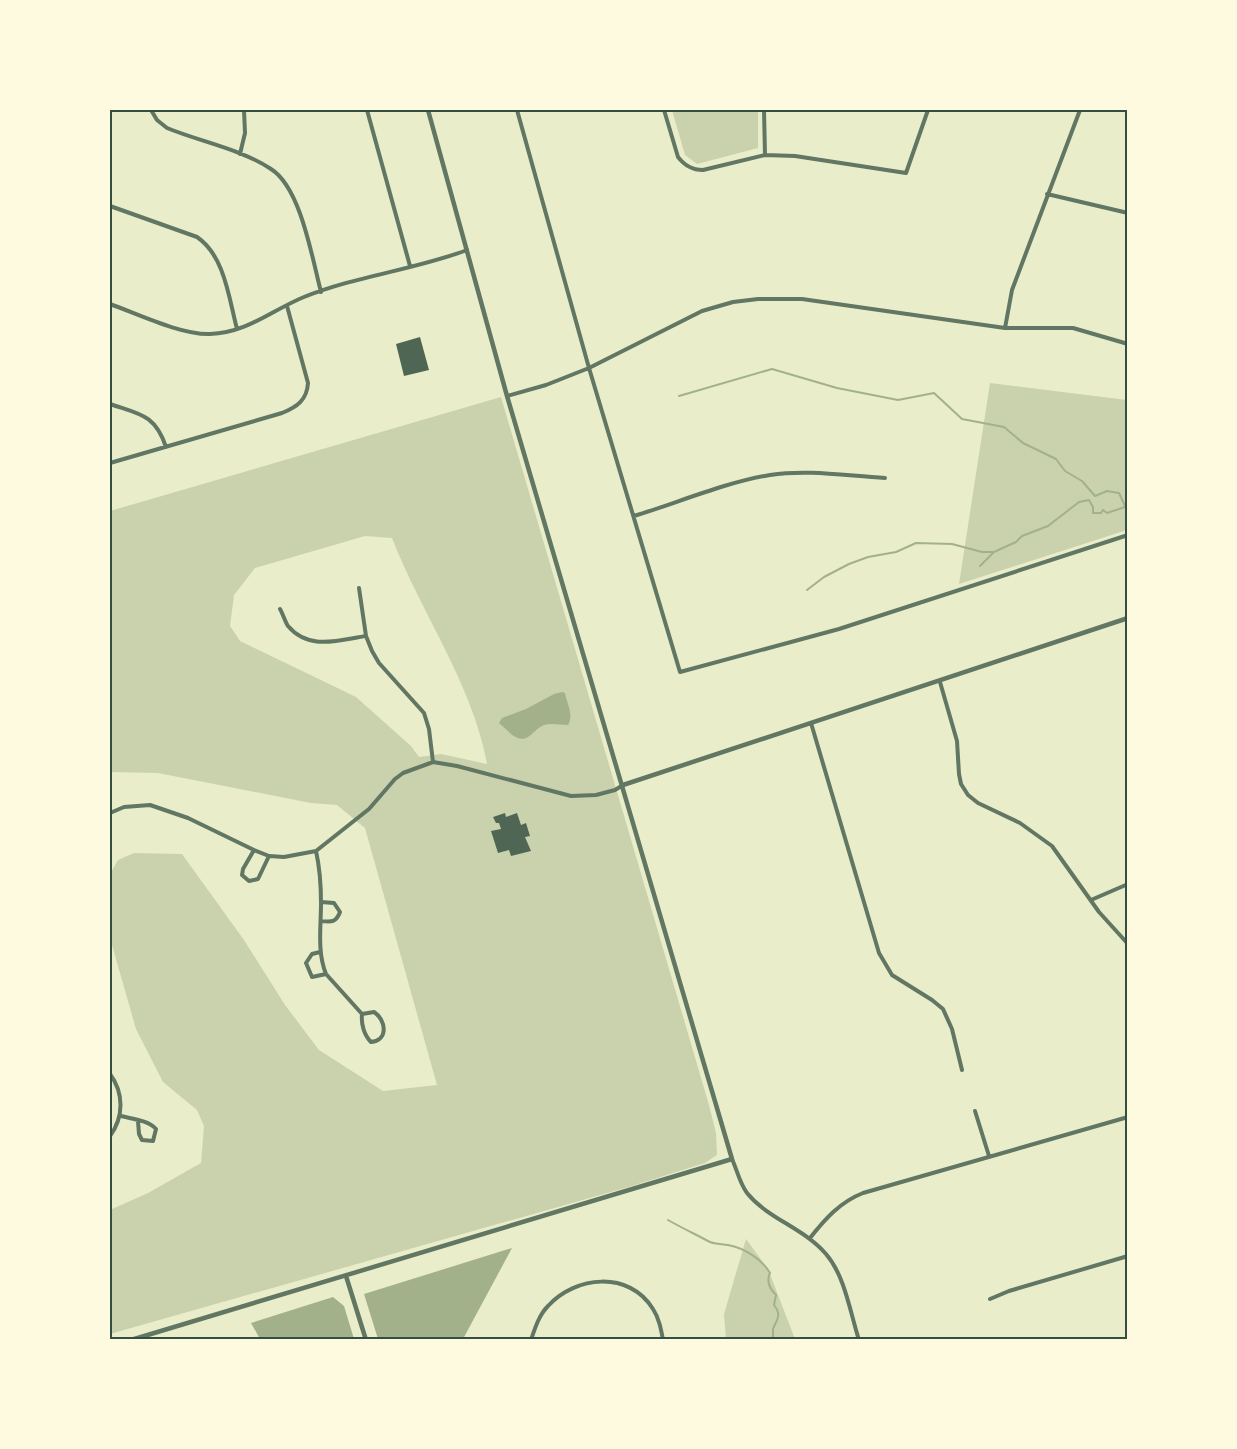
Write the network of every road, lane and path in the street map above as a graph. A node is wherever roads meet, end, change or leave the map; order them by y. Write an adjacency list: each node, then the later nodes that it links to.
1 (151, 110): 10 (street)
2 (244, 110): 10 (street)
3 (367, 110): 16 (street)
4 (429, 110): 15 (street)
5 (517, 110): 23 (street)
6 (664, 110): 11 (street)
7 (764, 110): 11 (street)
8 (928, 110): 11 (street)
9 (1080, 110): 12 (street)
10 (240, 154): 17 (street)
11 (765, 155)
12 (1047, 194): 14 (street); 20 (street)
13 (110, 206): 21 (street)
14 (1128, 213)
15 (467, 250): 16 (street); 24 (street)
16 (410, 266): 17 (street)
17 (321, 292): 19 (street)
18 (110, 304): 21 (street)
19 (287, 306): 21 (street); 26 (street)
20 (1005, 328): 22 (street); 23 (street)
21 (237, 329)
22 (1128, 344)
23 (589, 368): 24 (street); 29 (street)
24 (507, 396): 38 (street)
25 (110, 404): 26 (street)
26 (166, 447): 27 (street)
27 (110, 463)
28 (885, 478): 29 (street)
29 (633, 516): 30 (street)
30 (1128, 535)
31 (359, 588): 34 (street)
32 (280, 609): 34 (street)
33 (1128, 618): 35 (street)
34 (366, 636): 37 (street)
35 (940, 682): 36 (street); 44 (street)
36 (811, 723): 38 (street); 51 (street)
37 (433, 762): 38 (street); 41 (street)
38 (622, 785): 59 (street)
39 (110, 813): 40 (street)
40 (254, 850): 42 (street); 42 (street)
41 (316, 851): 42 (street); 45 (street)
42 (269, 856)
43 (1128, 884): 44 (street)
44 (1091, 900): 47 (street)
45 (321, 902): 46 (street); 46 (street)
46 (321, 921): 48 (street)
47 (1128, 944)
48 (320, 952): 49 (street); 49 (street)
49 (326, 974): 50 (street)
50 (362, 1014): 50 (street)
51 (962, 1070)
52 (110, 1074): 54 (street)
53 (975, 1112): 58 (street)
54 (121, 1116): 56 (street); 57 (street)
55 (1128, 1117): 58 (street)
56 (138, 1121): 56 (street)
57 (110, 1136)
58 (989, 1156): 60 (street)
59 (732, 1160): 60 (street); 62 (street)
60 (810, 1238): 68 (street)
61 (1128, 1257): 63 (street)
62 (346, 1276): 64 (street); 65 (street)
63 (990, 1299)
64 (130, 1340)
65 (366, 1340)
66 (531, 1340): 67 (street)
67 (663, 1340)
68 (859, 1340)

